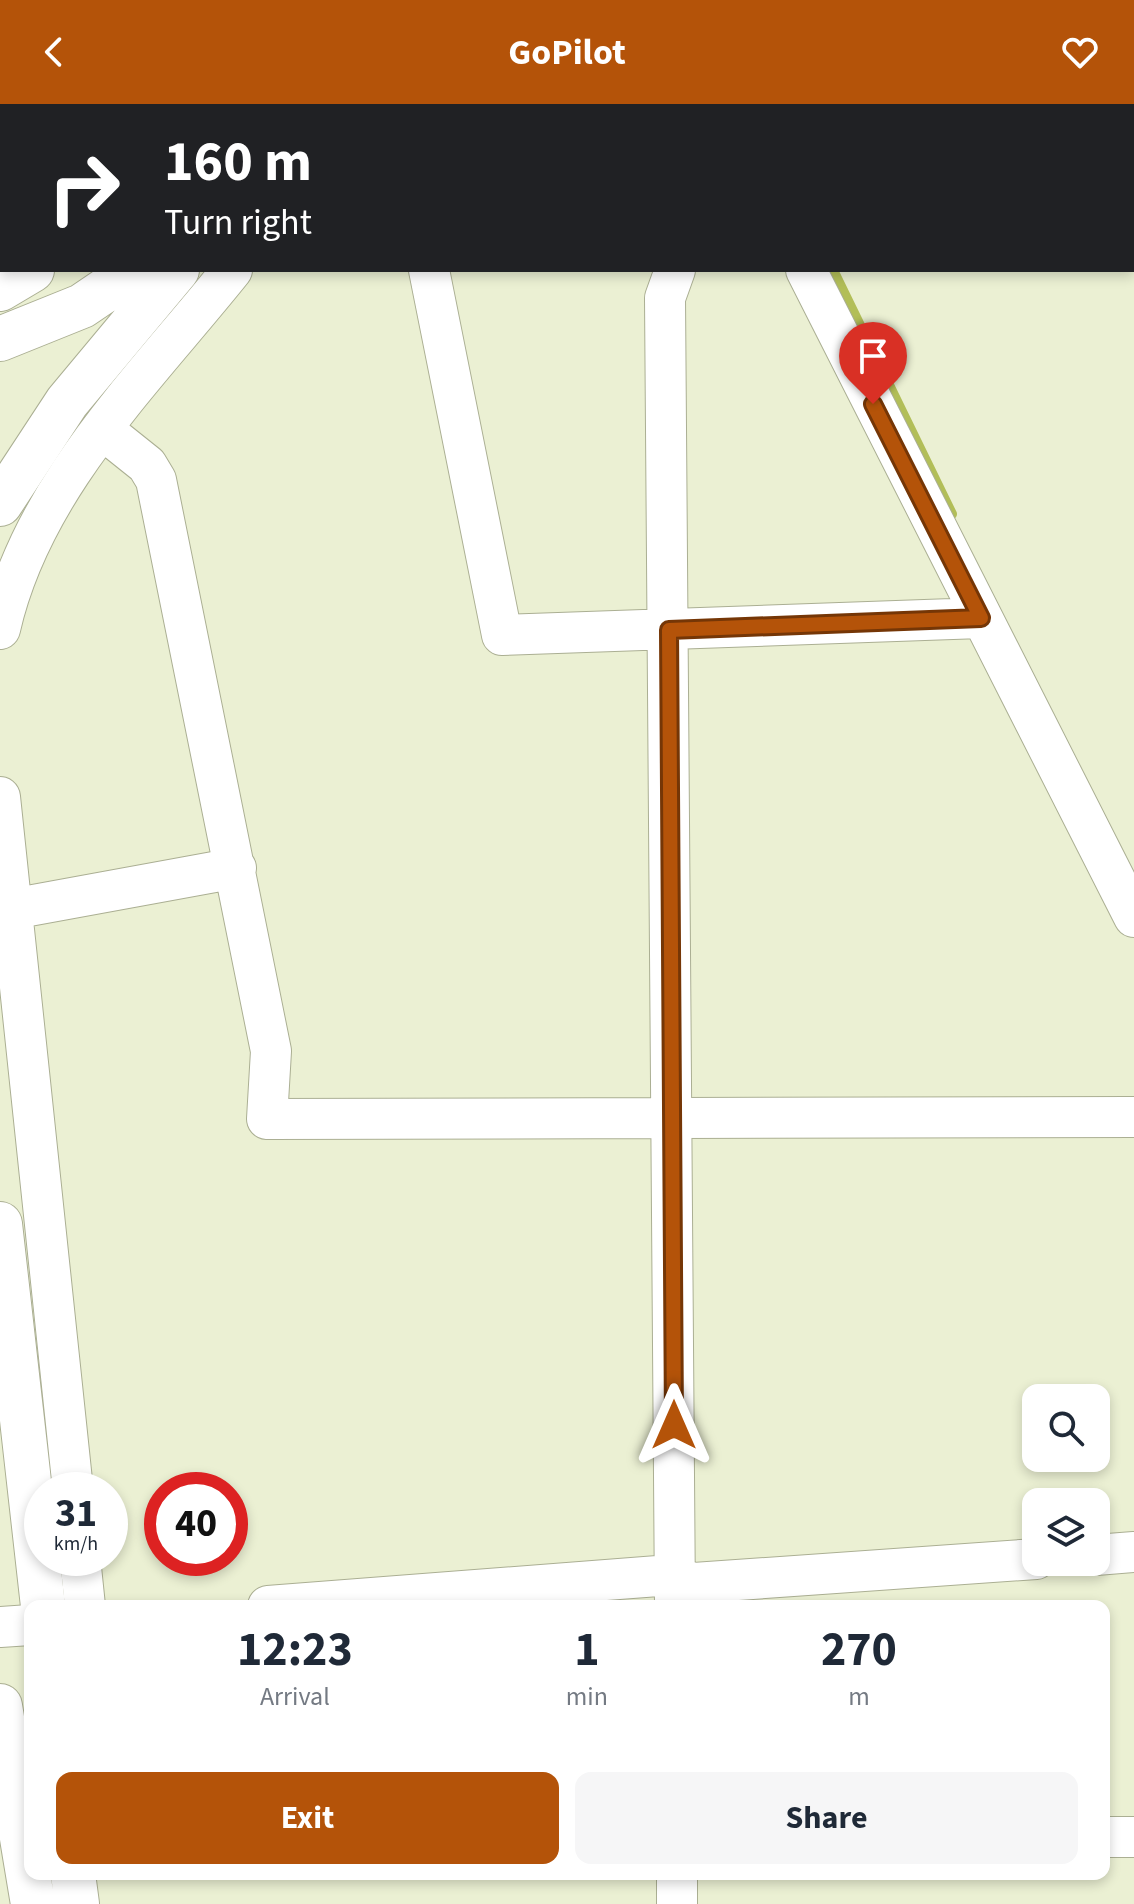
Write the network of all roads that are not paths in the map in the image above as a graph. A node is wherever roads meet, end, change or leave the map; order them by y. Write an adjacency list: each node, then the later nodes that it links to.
1 (29, 272): 8 (highway)
2 (132, 272): 9 (highway)
3 (175, 272): 11 (highway)
4 (230, 272): 10 (street)
5 (429, 272): 14 (street)
6 (674, 272): 14 (street)
7 (807, 272): 12 (street)
8 (0, 289)
9 (0, 339)
10 (102, 429): 13 (street); 16 (street)
11 (0, 504)
12 (981, 618): 14 (street); 18 (street)
13 (0, 629)
14 (669, 630): 20 (street)
15 (0, 797): 17 (street)
16 (236, 868): 17 (street); 20 (street)
17 (12, 909): 22 (street)
18 (1134, 917)
19 (1134, 1117): 20 (street)
20 (674, 1119): 27 (street)
21 (0, 1224): 28 (highway)
22 (71, 1472)
23 (1134, 1552): 24 (street)
24 (1110, 1554)
25 (1022, 1560): 27 (street)
26 (82, 1576): 29 (street)
27 (675, 1592): 30 (street)
28 (42, 1600)
29 (84, 1600)
30 (346, 1600)
31 (24, 1625): 32 (street)
32 (0, 1627)
33 (0, 1706): 36 (highway)
34 (1110, 1837): 35 (street)
35 (1134, 1837)
36 (24, 1850)
37 (29, 1880): 40 (highway)
38 (74, 1880): 41 (highway)
39 (677, 1880): 42 (street)
40 (33, 1904)
41 (77, 1904)
42 (677, 1904)

